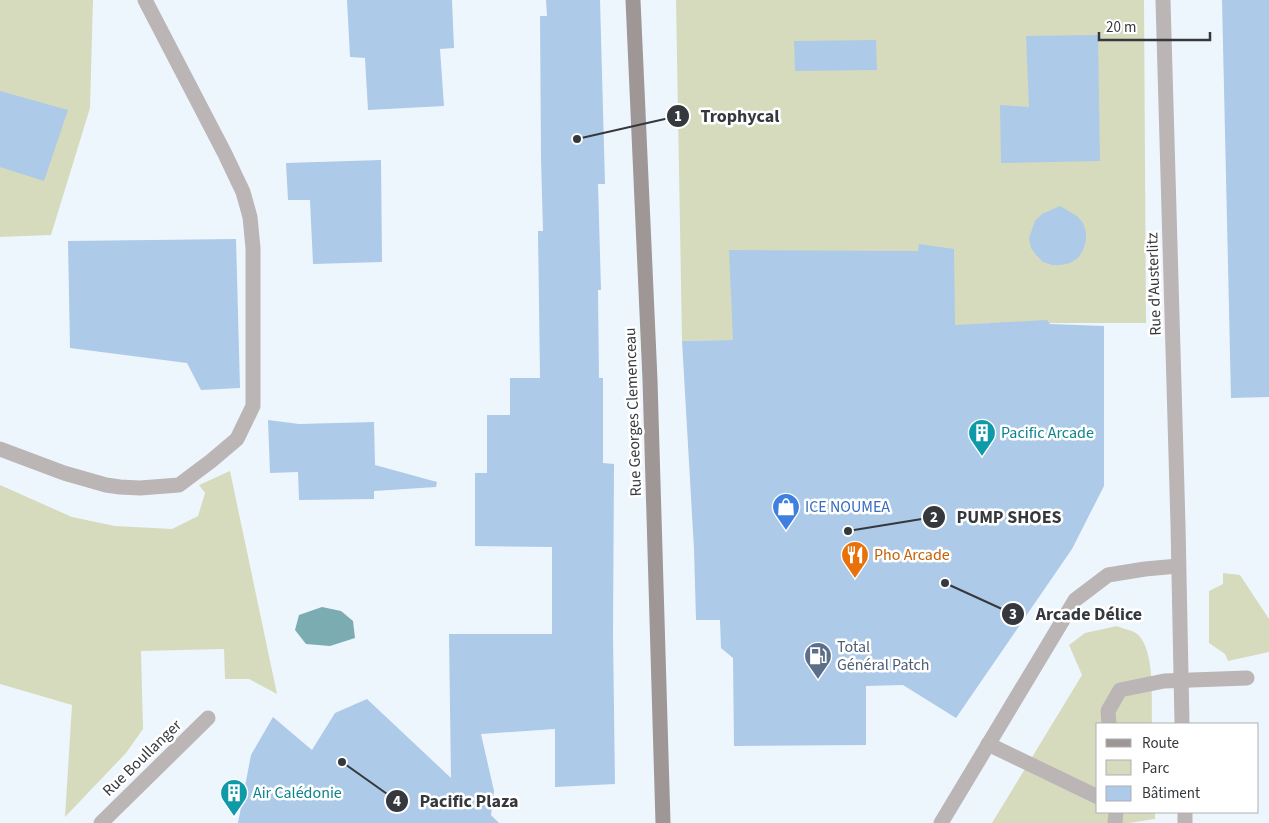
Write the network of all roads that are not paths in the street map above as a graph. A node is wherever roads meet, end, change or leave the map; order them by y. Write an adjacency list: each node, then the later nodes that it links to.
1 (144, 0): 4 (street)
2 (633, 0): 14 (street, Rue Georges Clemenceau)
3 (1163, 0): 5 (street, Rue d'Austerlitz)
4 (0, 449)
5 (1178, 566): 7 (street, Rue d'Austerlitz); 11 (street)
6 (1247, 678): 7 (street)
7 (1181, 680): 9 (street); 10 (street, Rue d'Austerlitz)
8 (208, 718): 13 (street, Rue Boullanger)
9 (1109, 723)
10 (1182, 723)
11 (988, 744): 12 (street); 15 (street)
12 (1096, 796)
13 (101, 823)
14 (663, 823)
15 (941, 823)

